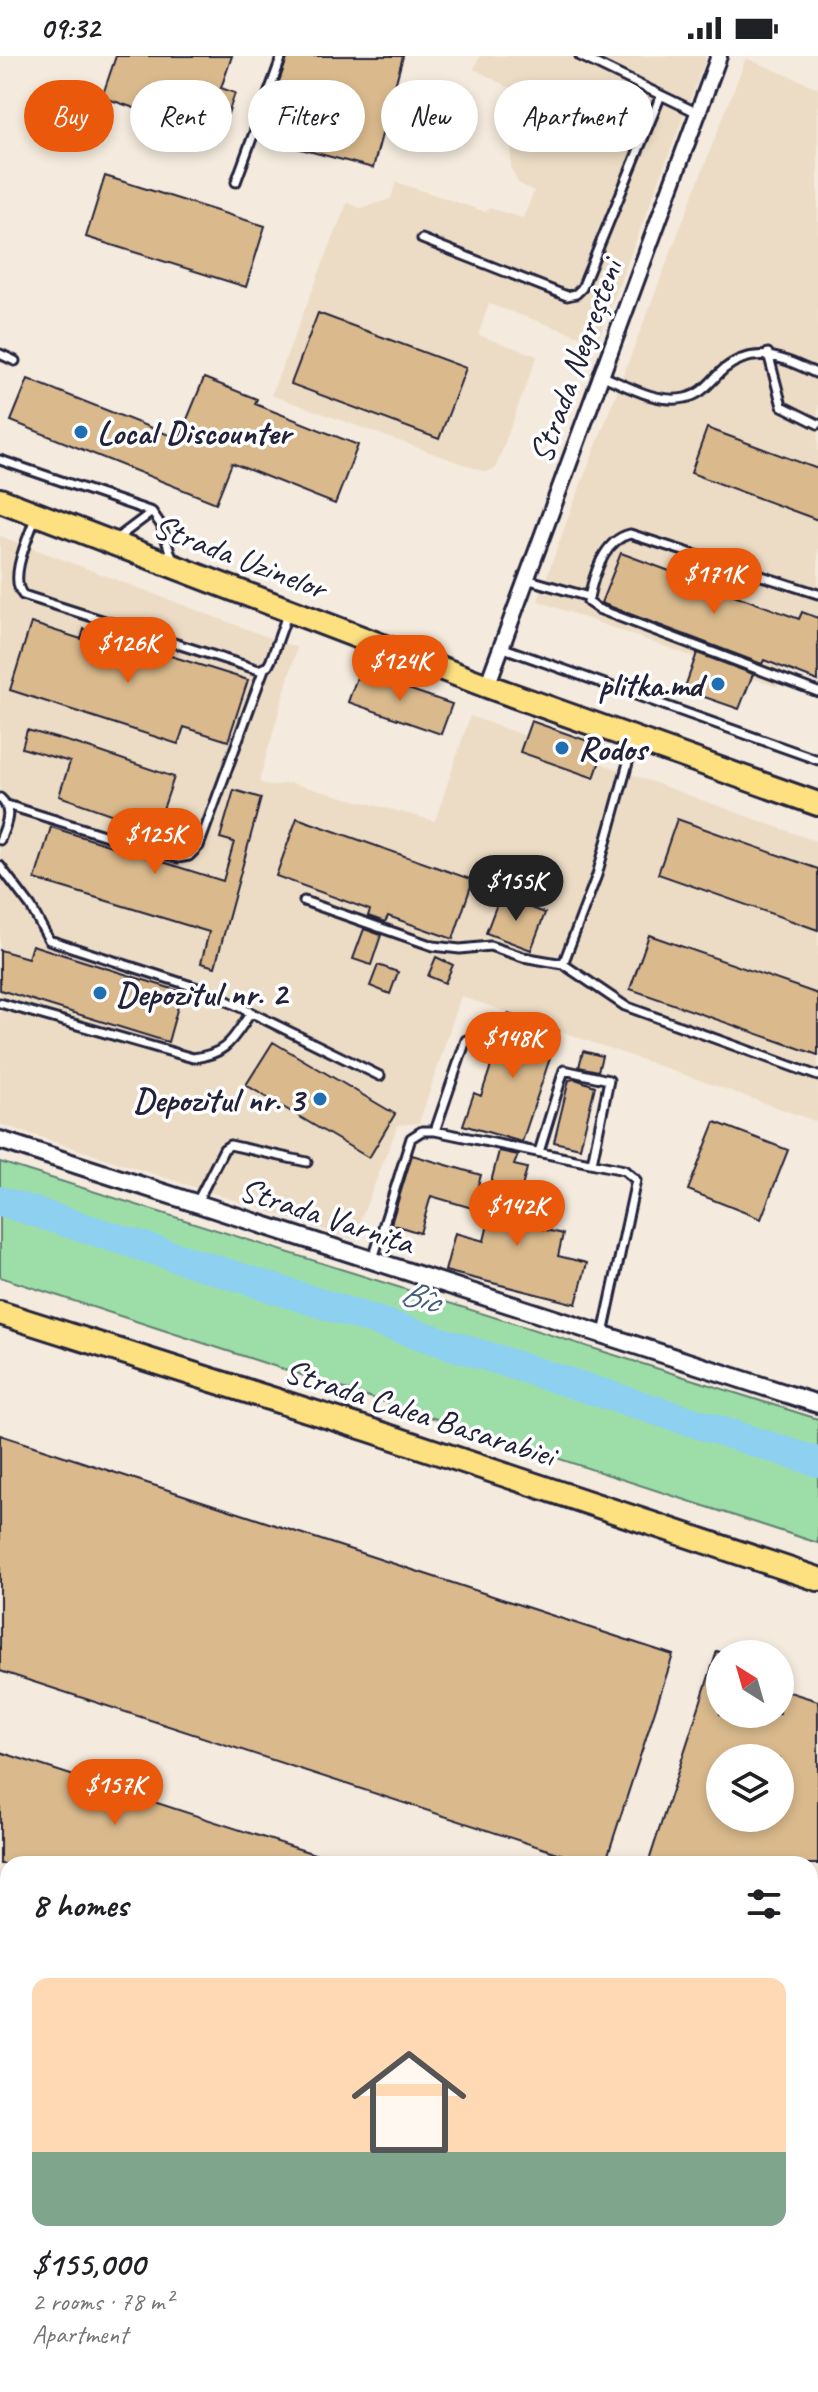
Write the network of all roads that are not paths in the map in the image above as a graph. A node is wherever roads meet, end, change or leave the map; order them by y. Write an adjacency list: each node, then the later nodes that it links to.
1 (282, 56): 6 (lane)
2 (580, 56): 4 (lane)
3 (719, 56): 5 (street, Strada Negreșteni)
4 (661, 95): 5 (lane); 7 (lane)
5 (698, 113): 12 (street, Strada Negreșteni)
6 (236, 182)
7 (422, 239)
8 (768, 353): 11 (lane); 12 (lane); 13 (lane)
9 (0, 354): 10 (lane)
10 (15, 361)
11 (818, 374)
12 (601, 375): 20 (street, Strada Negreșteni)
13 (818, 424)
14 (0, 460): 16 (lane)
15 (0, 500): 17 (main road, Strada Uzinelor)
16 (152, 512): 18 (lane); 19 (lane)
17 (36, 514): 18 (main road, Strada Uzinelor); 25 (lane)
18 (111, 543): 19 (main road, Strada Uzinelor)
19 (175, 567): 23 (main road, Strada Uzinelor)
20 (526, 579): 22 (lane); 24 (street, Strada Negreșteni)
21 (818, 594): 22 (lane)
22 (589, 597): 27 (lane)
23 (289, 611): 25 (lane); 26 (main road, Strada Uzinelor)
24 (501, 647): 26 (street, Strada Negreșteni); 29 (lane)
25 (264, 669): 32 (lane)
26 (487, 686): 28 (main road, Strada Uzinelor)
27 (818, 692)
28 (635, 739): 31 (main road, Strada Uzinelor); 36 (lane)
29 (818, 760)
30 (0, 798): 32 (lane)
31 (818, 804)
32 (7, 805): 33 (lane)
33 (0, 840)
34 (0, 866): 38 (lane)
35 (304, 901): 36 (lane)
36 (563, 964): 41 (lane)
37 (0, 1003): 38 (lane)
38 (250, 1014): 40 (lane)
39 (466, 1040): 42 (lane)
40 (380, 1076)
41 (818, 1076)
42 (435, 1131): 44 (lane); 48 (lane)
43 (0, 1140): 47 (street, Strada Varnița)
44 (539, 1152): 46 (lane); 46 (lane)
45 (307, 1162): 47 (lane)
46 (592, 1163): 50 (lane)
47 (196, 1204): 48 (street, Strada Varnița)
48 (372, 1261): 50 (street, Strada Varnița)
49 (0, 1313): 52 (main road, Strada Calea Basarabiei)
50 (603, 1335): 51 (street, Strada Varnița)
51 (818, 1404)
52 (818, 1579)

